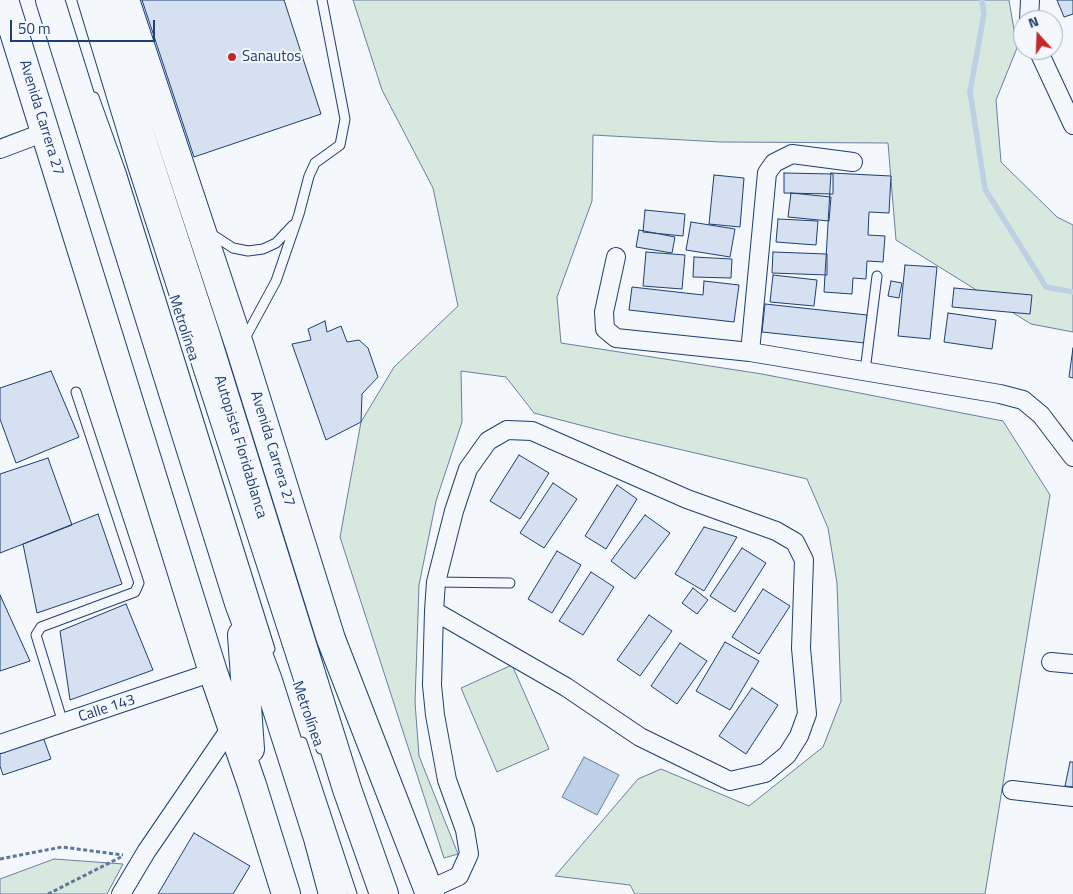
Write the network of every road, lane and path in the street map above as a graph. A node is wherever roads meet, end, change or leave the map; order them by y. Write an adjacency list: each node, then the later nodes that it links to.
1 (4, 0): 10 (highway, Avenida Carrera 27)
2 (50, 0): 24 (highway)
3 (82, 0): 34 (lane, Metrolínea)
4 (96, 0): 47 (highway, Autopista Floridablanca)
5 (125, 0): 14 (highway, Avenida Carrera 27)
6 (322, 0): 13 (lane)
7 (1043, 60): 9 (street)
8 (92, 91): 26 (lane, Metrolínea)
9 (1073, 124)
10 (45, 132): 11 (street); 29 (highway, Avenida Carrera 27)
11 (0, 149)
12 (853, 162): 18 (street)
13 (300, 214): 14 (lane); 17 (lane)
14 (195, 217): 17 (highway, Avenida Carrera 27)
15 (616, 257): 18 (street)
16 (877, 276): 19 (lane)
17 (240, 347): 41 (highway, Avenida Carrera 27)
18 (750, 352): 19 (street)
19 (865, 371): 21 (street)
20 (76, 392): 30 (lane)
21 (1073, 457)
22 (436, 582): 23 (lane); 25 (street); 25 (street)
23 (510, 583)
24 (239, 603): 35 (highway); 45 (highway)
25 (434, 611): 41 (street)
26 (274, 661)
27 (1051, 662): 28 (street)
28 (1073, 664)
29 (213, 672): 30 (street, Calle 143); 31 (highway, Avenida Carrera 27)
30 (63, 723): 33 (street, Calle 143)
31 (232, 726): 35 (highway, Avenida Carrera 27); 38 (street)
32 (298, 730): 46 (lane, Metrolínea)
33 (0, 744)
34 (324, 760)
35 (252, 785): 44 (highway, Avenida Carrera 27)
36 (1012, 790): 37 (street)
37 (1073, 797)
38 (146, 852): 39 (path); 43 (street)
39 (124, 855): 40 (path); 42 (path)
40 (0, 859)
41 (429, 892)
42 (48, 894)
43 (121, 894)
44 (286, 894)
45 (333, 894)
46 (352, 894)
47 (384, 894)

